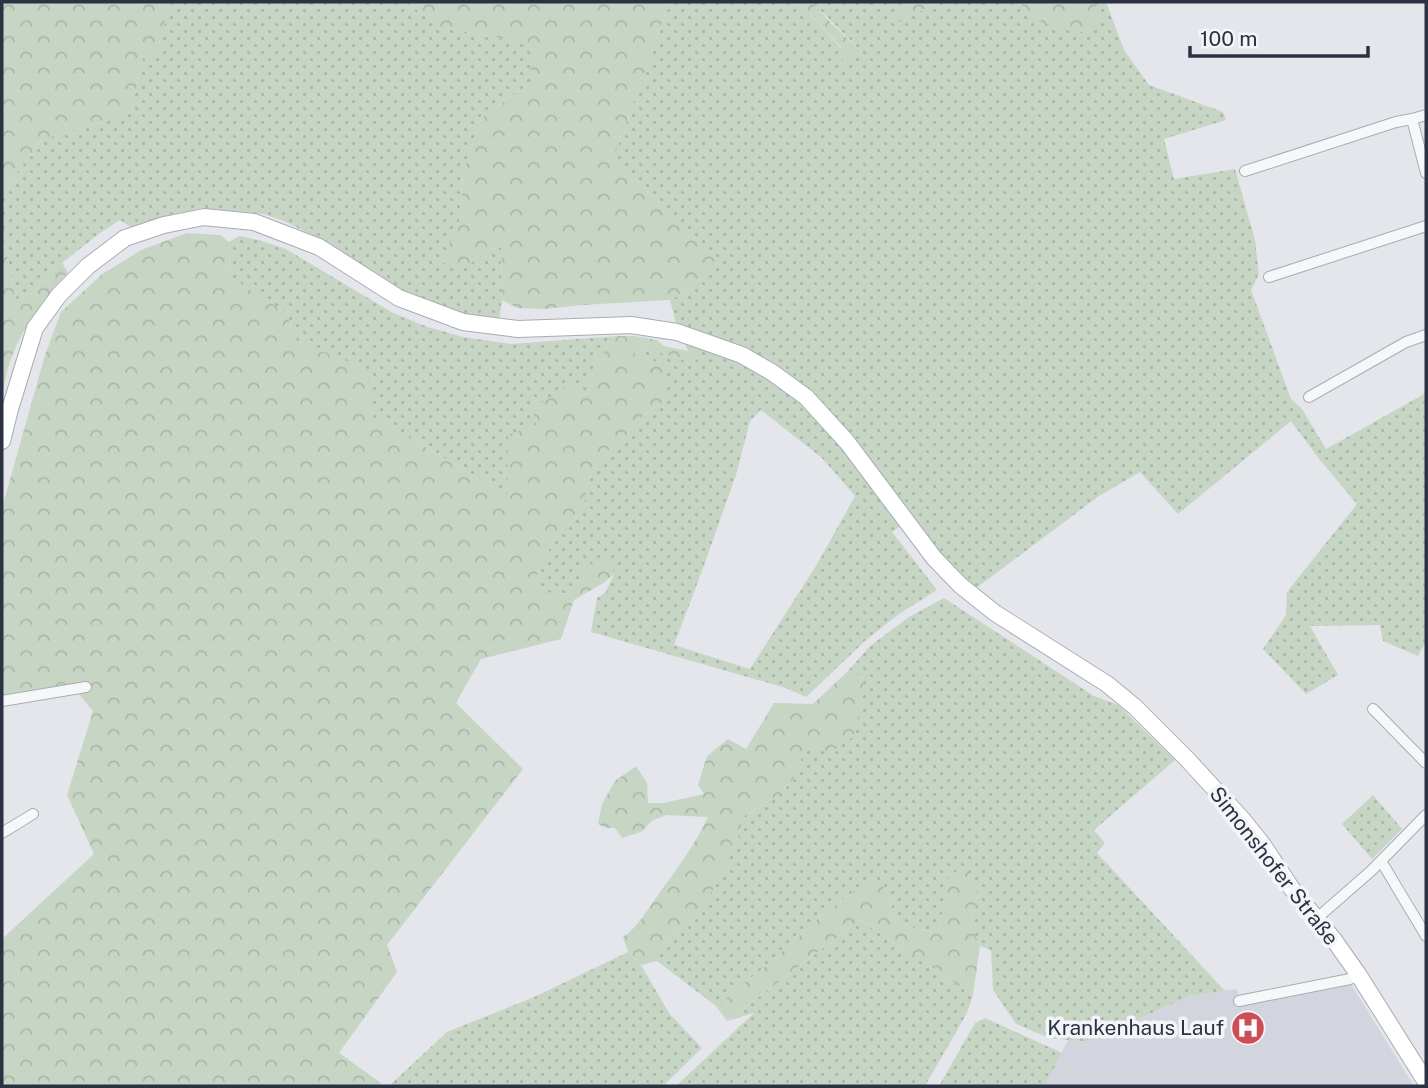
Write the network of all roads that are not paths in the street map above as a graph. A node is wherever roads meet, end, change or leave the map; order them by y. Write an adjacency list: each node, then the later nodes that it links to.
1 (1426, 115): 2 (street)
2 (1412, 120): 3 (street); 4 (street)
3 (1245, 171)
4 (1426, 173)
5 (1426, 226): 6 (street)
6 (1269, 277)
7 (1426, 335): 8 (street)
8 (1309, 397)
9 (2, 442): 18 (street, Simonshofer Straße)
10 (86, 687): 11 (street)
11 (2, 701)
12 (1373, 709): 13 (street)
13 (1426, 763)
14 (33, 814): 16 (street)
15 (1426, 815): 17 (street)
16 (2, 834)
17 (1381, 861): 18 (street); 19 (street)
18 (1316, 919): 20 (street, Simonshofer Straße)
19 (1426, 936)
20 (1358, 974): 21 (street); 22 (street, Simonshofer Straße)
21 (1239, 1001)
22 (1426, 1082)

